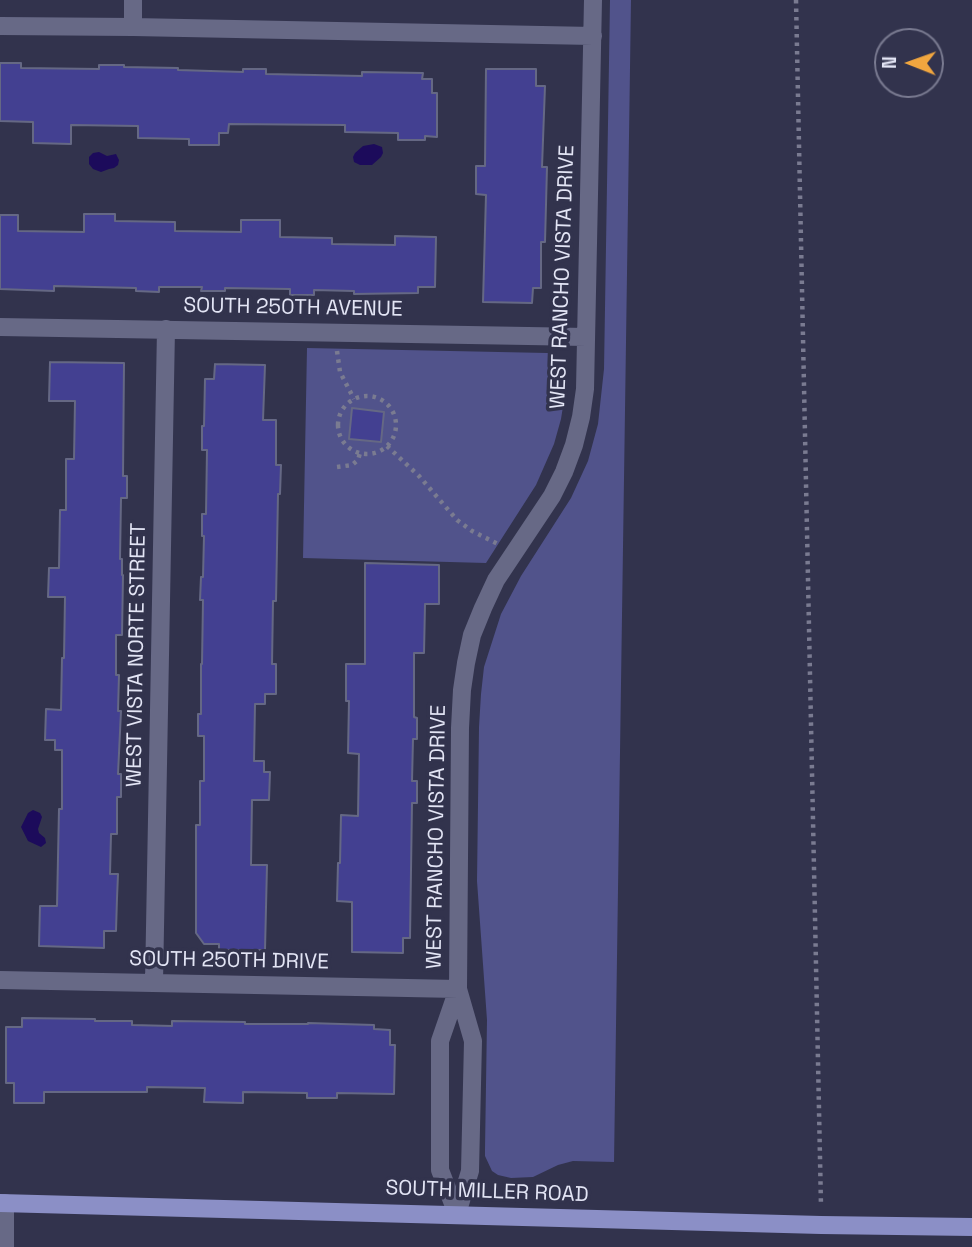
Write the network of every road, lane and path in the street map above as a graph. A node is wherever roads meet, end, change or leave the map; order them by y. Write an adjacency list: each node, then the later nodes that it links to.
1 (133, 0): 5 (street)
2 (593, 0): 6 (street, WEST RANCHO VISTA DRIVE)
3 (796, 0): 21 (path)
4 (0, 26): 5 (street)
5 (133, 27): 6 (street)
6 (593, 36): 9 (street, WEST RANCHO VISTA DRIVE)
7 (0, 327): 8 (street, SOUTH 250TH AVENUE)
8 (166, 329): 9 (street, SOUTH 250TH AVENUE); 17 (street, WEST VISTA NORTE STREET)
9 (586, 337): 18 (street, WEST RANCHO VISTA DRIVE)
10 (337, 349): 11 (path)
11 (354, 399): 12 (path); 13 (path)
12 (387, 446): 13 (path); 15 (path)
13 (359, 453): 14 (path)
14 (337, 467)
15 (498, 544)
16 (0, 980): 17 (street, SOUTH 250TH DRIVE)
17 (154, 982): 18 (street, SOUTH 250TH DRIVE)
18 (458, 989): 20 (street, WEST RANCHO VISTA DRIVE); 20 (street, WEST RANCHO VISTA DRIVE)
19 (3, 1203): 20 (main road, SOUTH MILLER ROAD); 23 (street)
20 (457, 1214): 21 (main road, SOUTH MILLER ROAD)
21 (821, 1225): 22 (main road, SOUTH MILLER ROAD)
22 (972, 1227)
23 (5, 1247)

